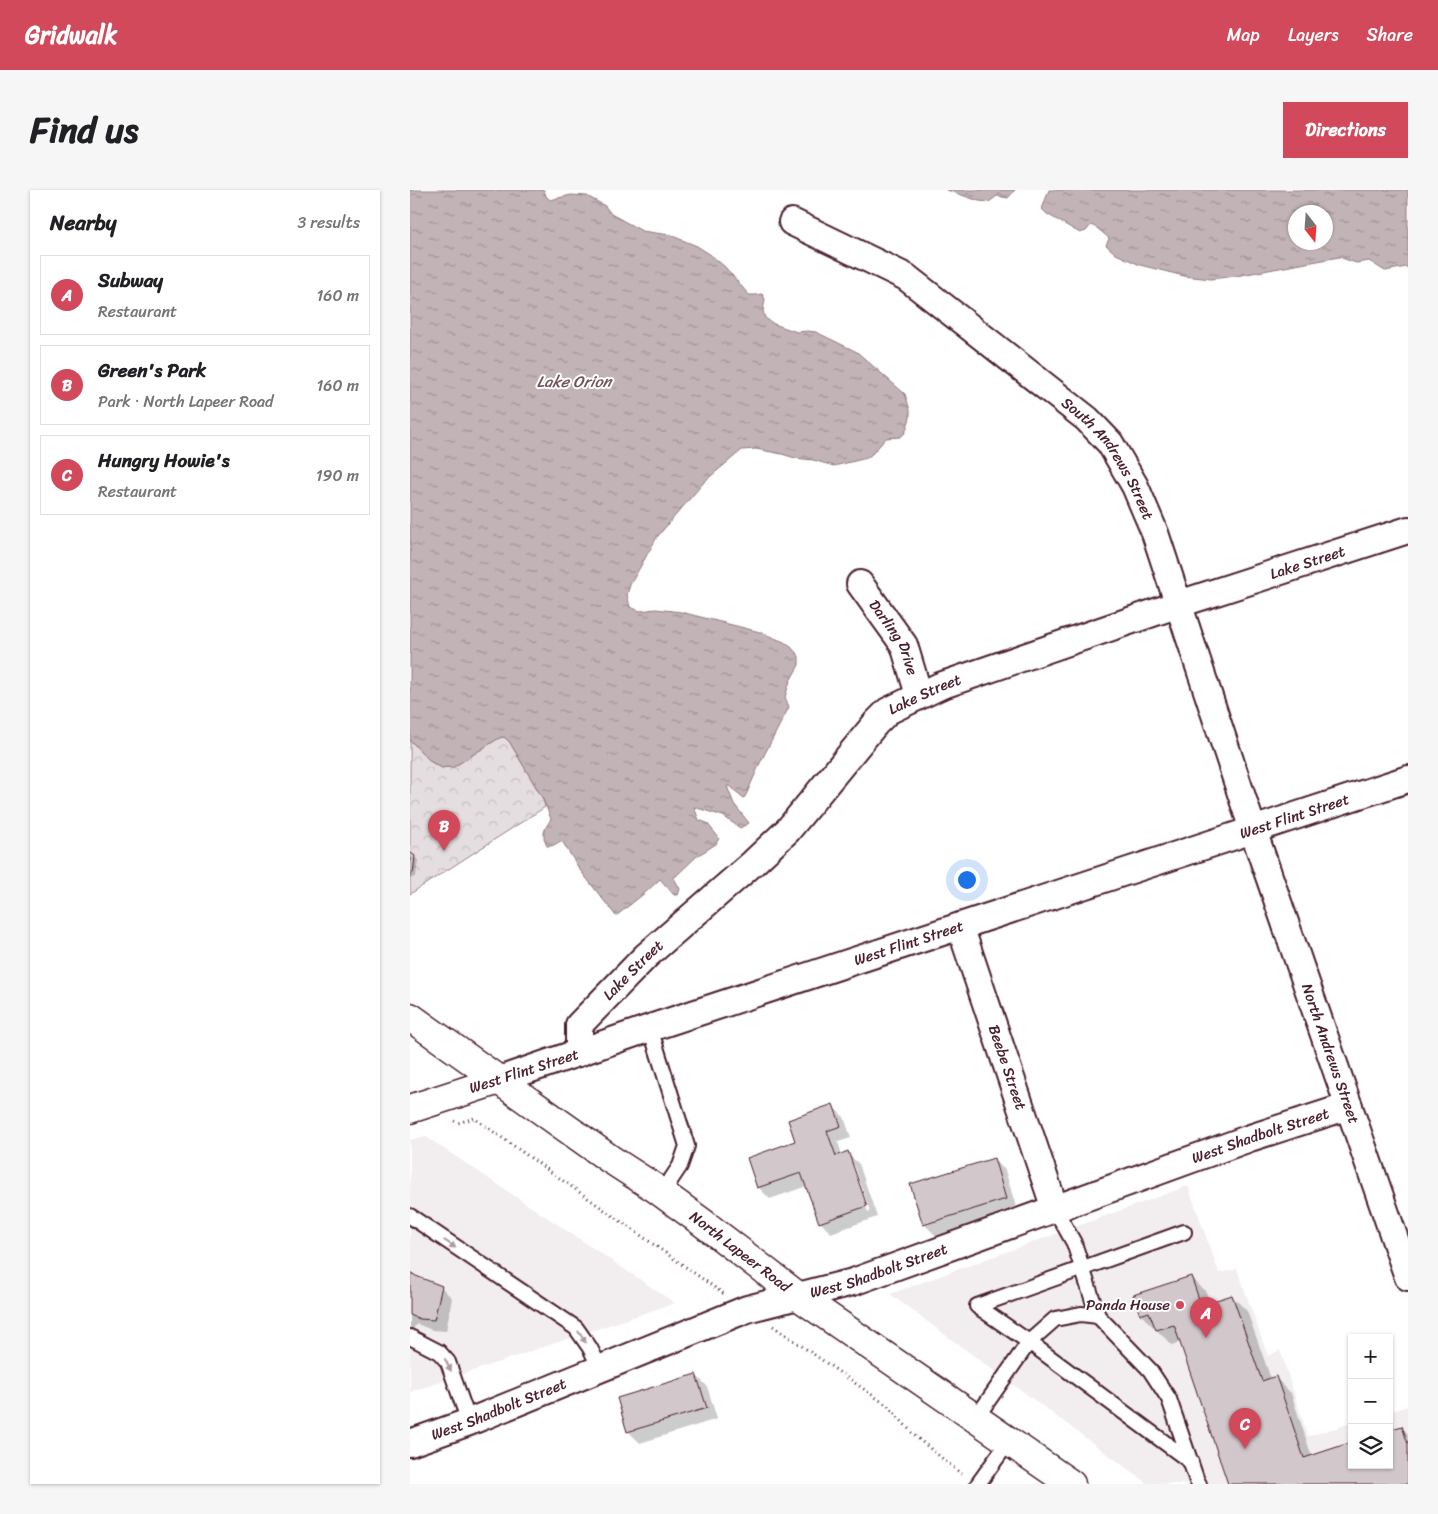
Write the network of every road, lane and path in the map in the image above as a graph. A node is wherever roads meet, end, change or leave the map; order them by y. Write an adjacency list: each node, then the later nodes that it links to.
1 (792, 222): 4 (street, South Andrews Street)
2 (1408, 530): 4 (street, Lake Street)
3 (860, 584): 5 (street, Darling Drive)
4 (1180, 604): 5 (street, Lake Street); 7 (street, South Andrews Street)
5 (919, 695): 11 (street, Lake Street)
6 (1408, 779): 7 (street, West Flint Street)
7 (1253, 830): 8 (street, West Flint Street); 13 (street, North Andrews Street)
8 (960, 926): 10 (street, West Flint Street); 16 (street, Beebe Street)
9 (410, 1017): 12 (main road, North Lapeer Road)
10 (650, 1028): 11 (street, West Flint Street); 15 (lane)
11 (579, 1053): 12 (street, West Flint Street)
12 (499, 1080): 14 (main road, West Flint Street); 15 (main road, North Lapeer Road)
13 (1350, 1106): 16 (street, West Shadbolt Street); 20 (street, North Andrews Street)
14 (416, 1107): 22 (path)
15 (662, 1193): 21 (main road, North Lapeer Road)
16 (1055, 1209): 19 (lane); 21 (street, West Shadbolt Street)
17 (410, 1216): 26 (lane, one-way to 26)
18 (1184, 1232): 19 (lane)
19 (1082, 1268): 23 (lane); 25 (lane)
20 (1408, 1277)
21 (798, 1296): 22 (street, West Shadbolt Street); 27 (main road, North Lapeer Road)
22 (747, 1309): 26 (street, West Shadbolt Street); 32 (path)
23 (1098, 1316): 25 (lane); 31 (lane)
24 (410, 1337): 28 (lane, one-way to 28)
25 (1029, 1342): 27 (lane); 31 (lane)
26 (600, 1368): 28 (street, West Shadbolt Street)
27 (976, 1418): 29 (main road, North Lapeer Road)
28 (469, 1422): 30 (street, West Shadbolt Street)
29 (1009, 1441): 33 (lane); 34 (main road, North Lapeer Road)
30 (410, 1443)
31 (1191, 1462): 35 (lane)
32 (964, 1476)
33 (978, 1484)
34 (1071, 1484)
35 (1200, 1484)

